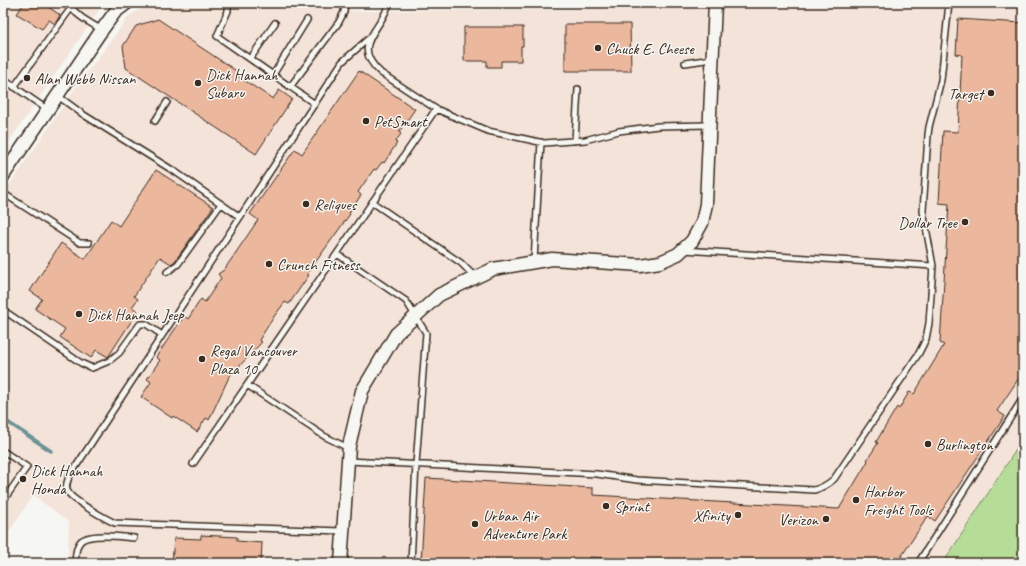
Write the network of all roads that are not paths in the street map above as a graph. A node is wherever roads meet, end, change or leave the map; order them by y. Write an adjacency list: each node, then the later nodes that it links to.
1 (127, 3): 10 (street)
2 (228, 3): 12 (lane)
3 (345, 3): 18 (lane)
4 (389, 3): 11 (lane)
5 (715, 3): 13 (street)
6 (949, 3): 38 (lane)
7 (70, 5): 10 (lane); 17 (lane)
8 (307, 20): 15 (lane)
9 (274, 23): 12 (lane)
10 (102, 30): 20 (street)
11 (368, 39): 22 (lane); 23 (lane)
12 (250, 59): 15 (lane)
13 (712, 59): 14 (lane); 26 (street)
14 (685, 63)
15 (273, 75): 18 (lane)
16 (3, 79): 17 (lane)
17 (14, 87): 24 (lane)
18 (290, 87): 22 (lane)
19 (578, 89): 27 (lane)
20 (58, 96): 24 (street); 32 (lane)
21 (167, 102): 25 (lane)
22 (315, 104): 33 (lane)
23 (436, 109): 28 (lane); 31 (lane)
24 (48, 110): 29 (street)
25 (155, 121)
26 (709, 125): 27 (lane); 35 (street)
27 (575, 141): 28 (lane)
28 (541, 142): 37 (lane)
29 (3, 176)
30 (3, 193): 34 (lane)
31 (372, 202): 36 (lane); 40 (lane)
32 (221, 204): 33 (lane); 39 (lane)
33 (240, 217): 43 (lane)
34 (89, 243)
35 (682, 250): 37 (street); 38 (lane)
36 (337, 254): 42 (lane); 44 (lane)
37 (534, 262): 40 (street)
38 (933, 266): 49 (lane)
39 (167, 272)
40 (475, 278): 42 (street)
41 (3, 310): 43 (lane)
42 (416, 317): 47 (street); 49 (lane)
43 (162, 335): 51 (lane)
44 (247, 385): 47 (lane); 48 (lane)
45 (1023, 398): 56 (lane)
46 (3, 451): 50 (lane)
47 (348, 455): 49 (lane); 51 (street)
48 (193, 464)
49 (416, 464): 55 (lane)
50 (3, 501)
51 (343, 532): 54 (street)
52 (134, 538): 53 (lane)
53 (75, 563)
54 (341, 563)
55 (411, 563)
56 (918, 563)

